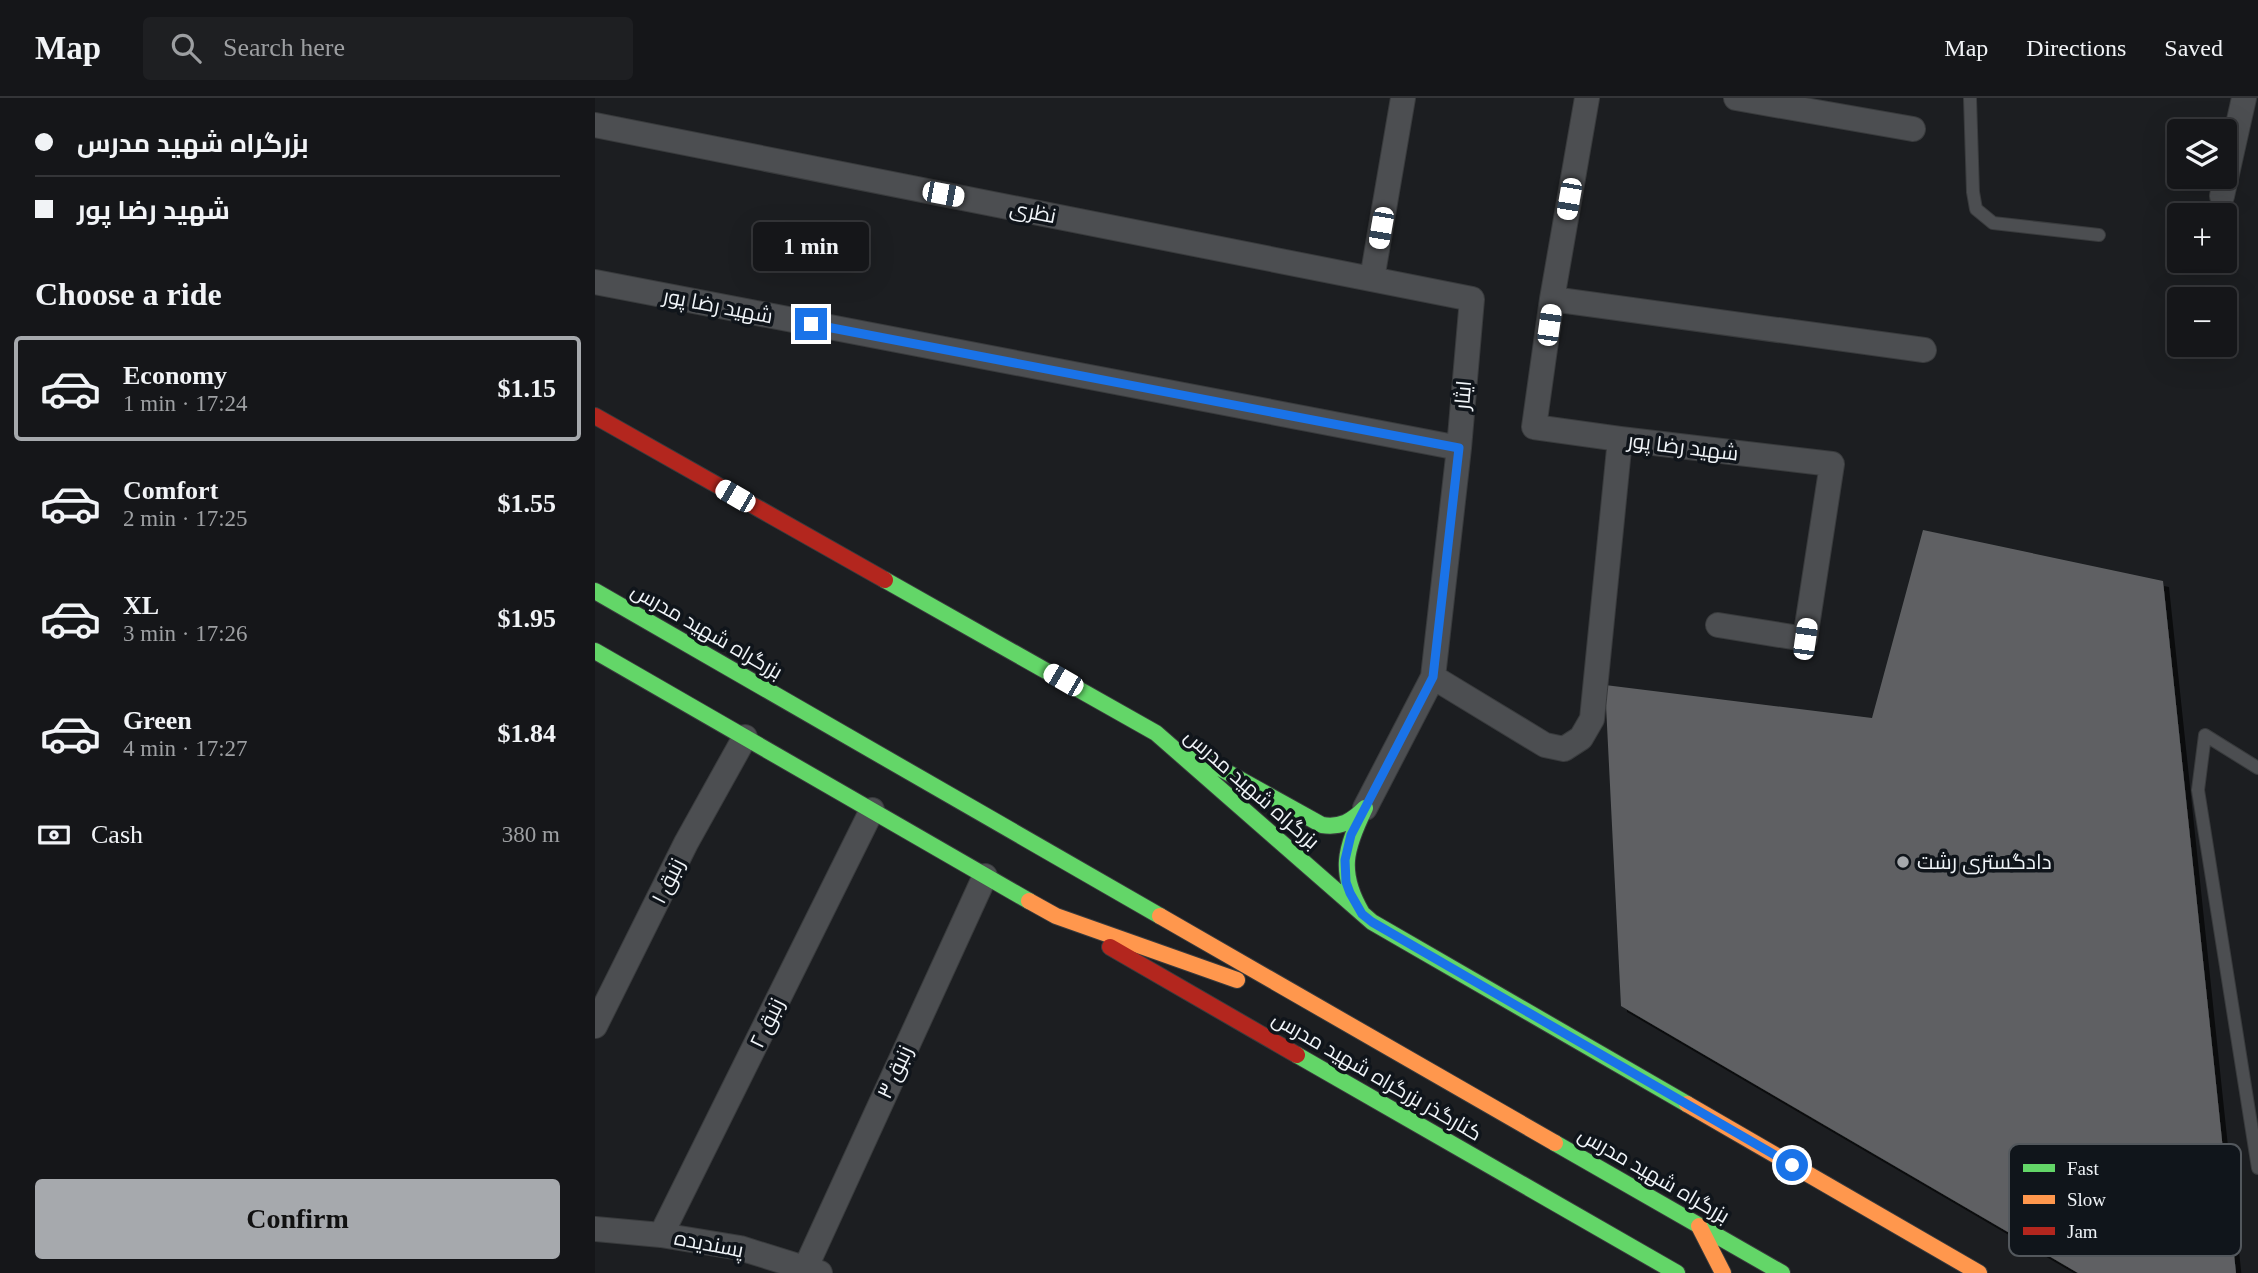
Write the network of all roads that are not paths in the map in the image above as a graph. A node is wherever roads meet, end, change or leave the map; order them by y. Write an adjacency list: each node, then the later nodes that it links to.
1 (1403, 98): 10 (street)
2 (1587, 98): 13 (street)
3 (1736, 98): 7 (street)
4 (1970, 98): 9 (lane)
5 (2244, 98): 8 (street)
6 (595, 125): 10 (street, نظری)
7 (1913, 129)
8 (2222, 196)
9 (2099, 235)
10 (1372, 279): 12 (street, نظری)
11 (595, 282): 17 (street, شهید رضا پور)
12 (1472, 299): 17 (street, ایثار)
13 (1552, 299): 14 (street); 16 (street, شهید رضا پور)
14 (1924, 350)
15 (595, 416): 22 (main road, بزرگراه شهید مدرس)
16 (1620, 439): 19 (street, شهید رضا پور); 21 (street)
17 (1459, 448): 21 (street, ایثار)
18 (595, 591): 30 (main road, بزرگراه شهید مدرس)
19 (1719, 625)
20 (595, 651): 23 (main road)
21 (1433, 677): 25 (street, ایثار)
22 (1156, 733): 25 (main road); 28 (main road, بزرگراه شهید مدرس)
23 (744, 737): 26 (main road); 31 (street, زنبق ۱)
24 (2258, 768): 32 (lane)
25 (1365, 808): 28 (main road)
26 (872, 810): 27 (main road); 35 (street, زنبق ۲)
27 (985, 876): 29 (main road); 36 (street, زنبق ۳)
28 (1362, 914): 40 (main road, بزرگراه شهید مدرس)
29 (1056, 916): 30 (main road); 37 (main road, کنارگذر بزرگراه شهید مدرس)
30 (1328, 1012): 33 (main road, بزرگراه شهید مدرس)
31 (595, 1026)
32 (2258, 1168)
33 (1699, 1226): 38 (main road); 39 (main road, بزرگراه شهید مدرس)
34 (595, 1229): 35 (street, پسندیده)
35 (661, 1235): 36 (street, پسندیده)
36 (813, 1271)
37 (1677, 1273)
38 (1723, 1273)
39 (1782, 1273)
40 (1979, 1273)

